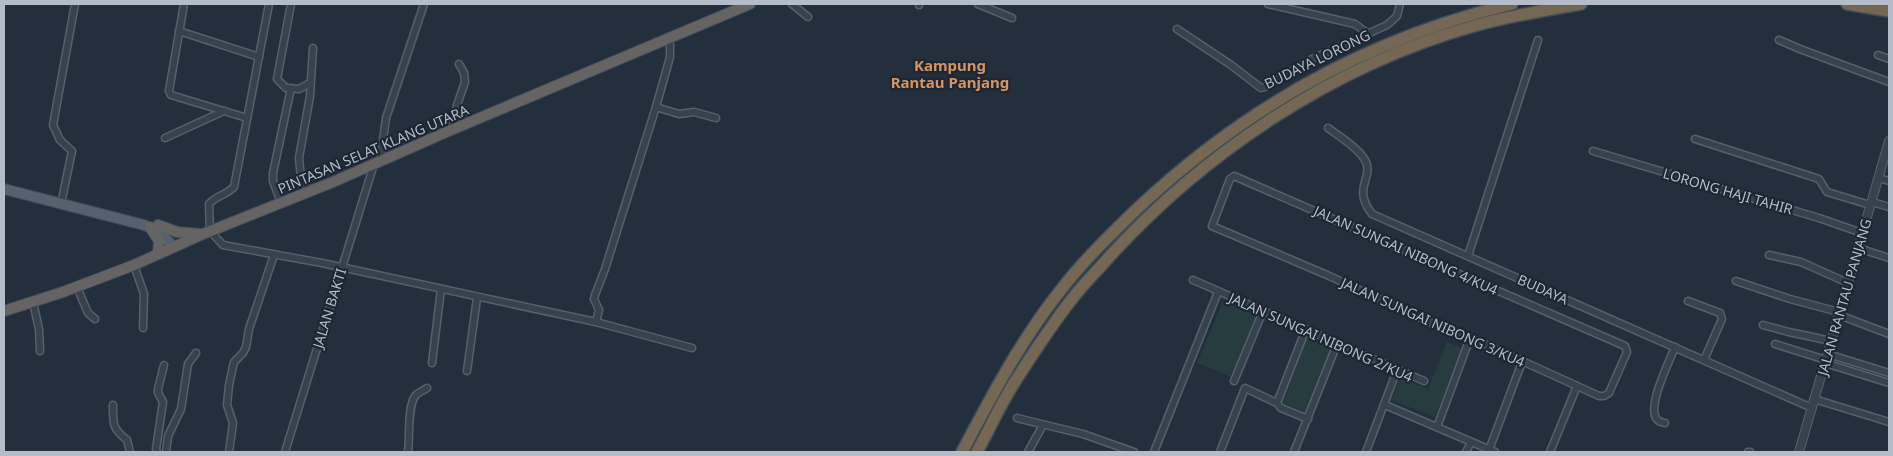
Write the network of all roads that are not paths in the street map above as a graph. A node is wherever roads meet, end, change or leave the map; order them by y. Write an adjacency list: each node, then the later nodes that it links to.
1 (75, 4): 47 (street)
2 (184, 4): 18 (street)
3 (269, 4): 25 (street)
4 (291, 4): 30 (street)
5 (424, 4): 41 (street, JALAN BAKTI)
6 (750, 4): 20 (highway, PINTASAN SELAT KLANG UTARA)
7 (792, 4): 15 (street)
8 (978, 4): 16 (street)
9 (1268, 4): 19 (street)
10 (1400, 4): 19 (street, BUDAYA LORONG)
11 (1512, 4): 123 (highway)
12 (1582, 4): 124 (highway)
13 (1847, 4): 14 (highway)
14 (1889, 11)
15 (808, 17)
16 (1012, 18)
17 (1178, 29): 19 (street, BUDAYA LORONG)
18 (179, 31): 25 (street); 32 (street)
19 (1367, 33)
20 (670, 37): 31 (street); 36 (highway, PINTASAN SELAT KLANG UTARA)
21 (1538, 40): 60 (street)
22 (1779, 40): 28 (street)
23 (313, 48): 29 (street)
24 (1878, 55): 26 (street)
25 (259, 56): 33 (street)
26 (1889, 59)
27 (459, 64): 36 (street)
28 (1889, 82)
29 (310, 83): 30 (street); 45 (street)
30 (291, 88): 48 (street)
31 (656, 107): 34 (street); 77 (street)
32 (224, 111): 33 (street); 37 (street)
33 (247, 118): 53 (street)
34 (716, 118)
35 (1328, 128): 60 (street, BUDAYA)
36 (451, 130): 41 (highway, PINTASAN SELAT KLANG UTARA)
37 (165, 138)
38 (1695, 139): 49 (street)
39 (1889, 141): 42 (street, JALAN RANTAU PANJANG)
40 (1593, 152): 54 (street, LORONG HAJI TAHIR)
41 (377, 163): 45 (highway, PINTASAN SELAT KLANG UTARA); 63 (street, JALAN BAKTI)
42 (1879, 178): 43 (street); 49 (street, JALAN RANTAU PANJANG)
43 (1889, 181)
44 (4, 189): 47 (main road)
45 (310, 191): 48 (highway, PINTASAN SELAT KLANG UTARA)
46 (4, 194): 47 (main road)
47 (56, 202): 51 (main road)
48 (281, 203): 53 (highway, PINTASAN SELAT KLANG UTARA)
49 (1871, 203): 50 (street); 54 (street, JALAN RANTAU PANJANG)
50 (1889, 207)
51 (154, 226): 53 (highway); 55 (main road); 57 (highway)
52 (1212, 226): 82 (street, JALAN SUNGAI NIBONG 3/KU4); 88 (street, JALAN SUNGAI NIBONG 4/KU4)
53 (206, 233): 55 (highway, PINTASAN SELAT KLANG UTARA); 58 (street)
54 (1862, 233): 56 (street, JALAN RANTAU PANJANG)
55 (176, 246): 57 (highway, PINTASAN SELAT KLANG UTARA)
56 (1858, 248): 61 (street); 66 (street, JALAN RANTAU PANJANG)
57 (158, 254): 62 (highway, PINTASAN SELAT KLANG UTARA)
58 (274, 255): 63 (street); 120 (street)
59 (1769, 255): 66 (street)
60 (1468, 256): 86 (street, BUDAYA)
61 (1889, 258)
62 (134, 265): 67 (highway, PINTASAN SELAT KLANG UTARA); 79 (street)
63 (341, 268): 68 (street); 121 (street, JALAN BAKTI)
64 (1193, 280): 69 (street, JALAN SUNGAI NIBONG 2/KU4)
65 (1736, 281): 75 (street)
66 (1848, 283): 75 (street, JALAN RANTAU PANJANG)
67 (77, 287): 72 (highway, PINTASAN SELAT KLANG UTARA); 76 (street)
68 (441, 289): 70 (street); 94 (street)
69 (1218, 292): 74 (street, JALAN SUNGAI NIBONG 2/KU4); 127 (street)
70 (477, 298): 77 (street); 97 (street)
71 (1688, 301): 92 (street)
72 (33, 302): 73 (highway, PINTASAN SELAT KLANG UTARA); 89 (street)
73 (4, 311)
74 (1263, 311): 80 (street, JALAN SUNGAI NIBONG 2/KU4); 99 (street)
75 (1839, 313): 81 (street); 83 (street, JALAN RANTAU PANJANG)
76 (96, 319)
77 (596, 322): 87 (street)
78 (1763, 325): 83 (street)
79 (143, 328)
80 (1306, 329): 84 (street, JALAN SUNGAI NIBONG 2/KU4); 105 (street)
81 (1889, 334)
82 (1470, 338): 93 (street, JALAN SUNGAI NIBONG 3/KU4); 114 (street)
83 (1831, 341): 91 (street, JALAN RANTAU PANJANG)
84 (1337, 344): 96 (street, JALAN SUNGAI NIBONG 2/KU4); 110 (street)
85 (1775, 344): 91 (street)
86 (1675, 347): 92 (street, BUDAYA); 112 (street)
87 (692, 348)
88 (1626, 348): 102 (street, JALAN SUNGAI NIBONG 3/KU4)
89 (40, 351)
90 (196, 353): 119 (street)
91 (1826, 359): 98 (street); 101 (street); 104 (street, JALAN RANTAU PANJANG)
92 (1704, 360): 108 (street, BUDAYA)
93 (1522, 362): 102 (street, JALAN SUNGAI NIBONG 3/KU4); 116 (street)
94 (432, 363)
95 (164, 365): 118 (street)
96 (1398, 370): 100 (street, JALAN SUNGAI NIBONG 2/KU4); 107 (street)
97 (467, 371)
98 (1889, 373)
99 (1234, 381)
100 (1424, 382)
101 (1889, 383)
102 (1578, 386): 132 (street)
103 (427, 388): 122 (street)
104 (1814, 399): 108 (street, JALAN RANTAU PANJANG); 111 (street)
105 (1277, 403): 110 (street); 128 (street)
106 (114, 405): 117 (street)
107 (1385, 405): 114 (street); 130 (street)
108 (1812, 408): 133 (street, JALAN RANTAU PANJANG)
109 (1017, 418): 113 (street)
110 (1308, 419): 129 (street)
111 (1889, 422)
112 (1665, 423)
113 (1043, 425): 125 (street); 126 (street)
114 (1437, 427): 115 (street)
115 (1471, 442): 116 (street); 131 (street)
116 (1492, 451)
117 (130, 452)
118 (157, 452)
119 (166, 452)
120 (229, 452)
121 (285, 452)
122 (408, 452)
123 (962, 452)
124 (977, 452)
125 (1028, 452)
126 (1134, 452)
127 (1154, 452)
128 (1220, 452)
129 (1294, 452)
130 (1366, 452)
131 (1466, 452)
132 (1550, 452)
133 (1799, 452)

